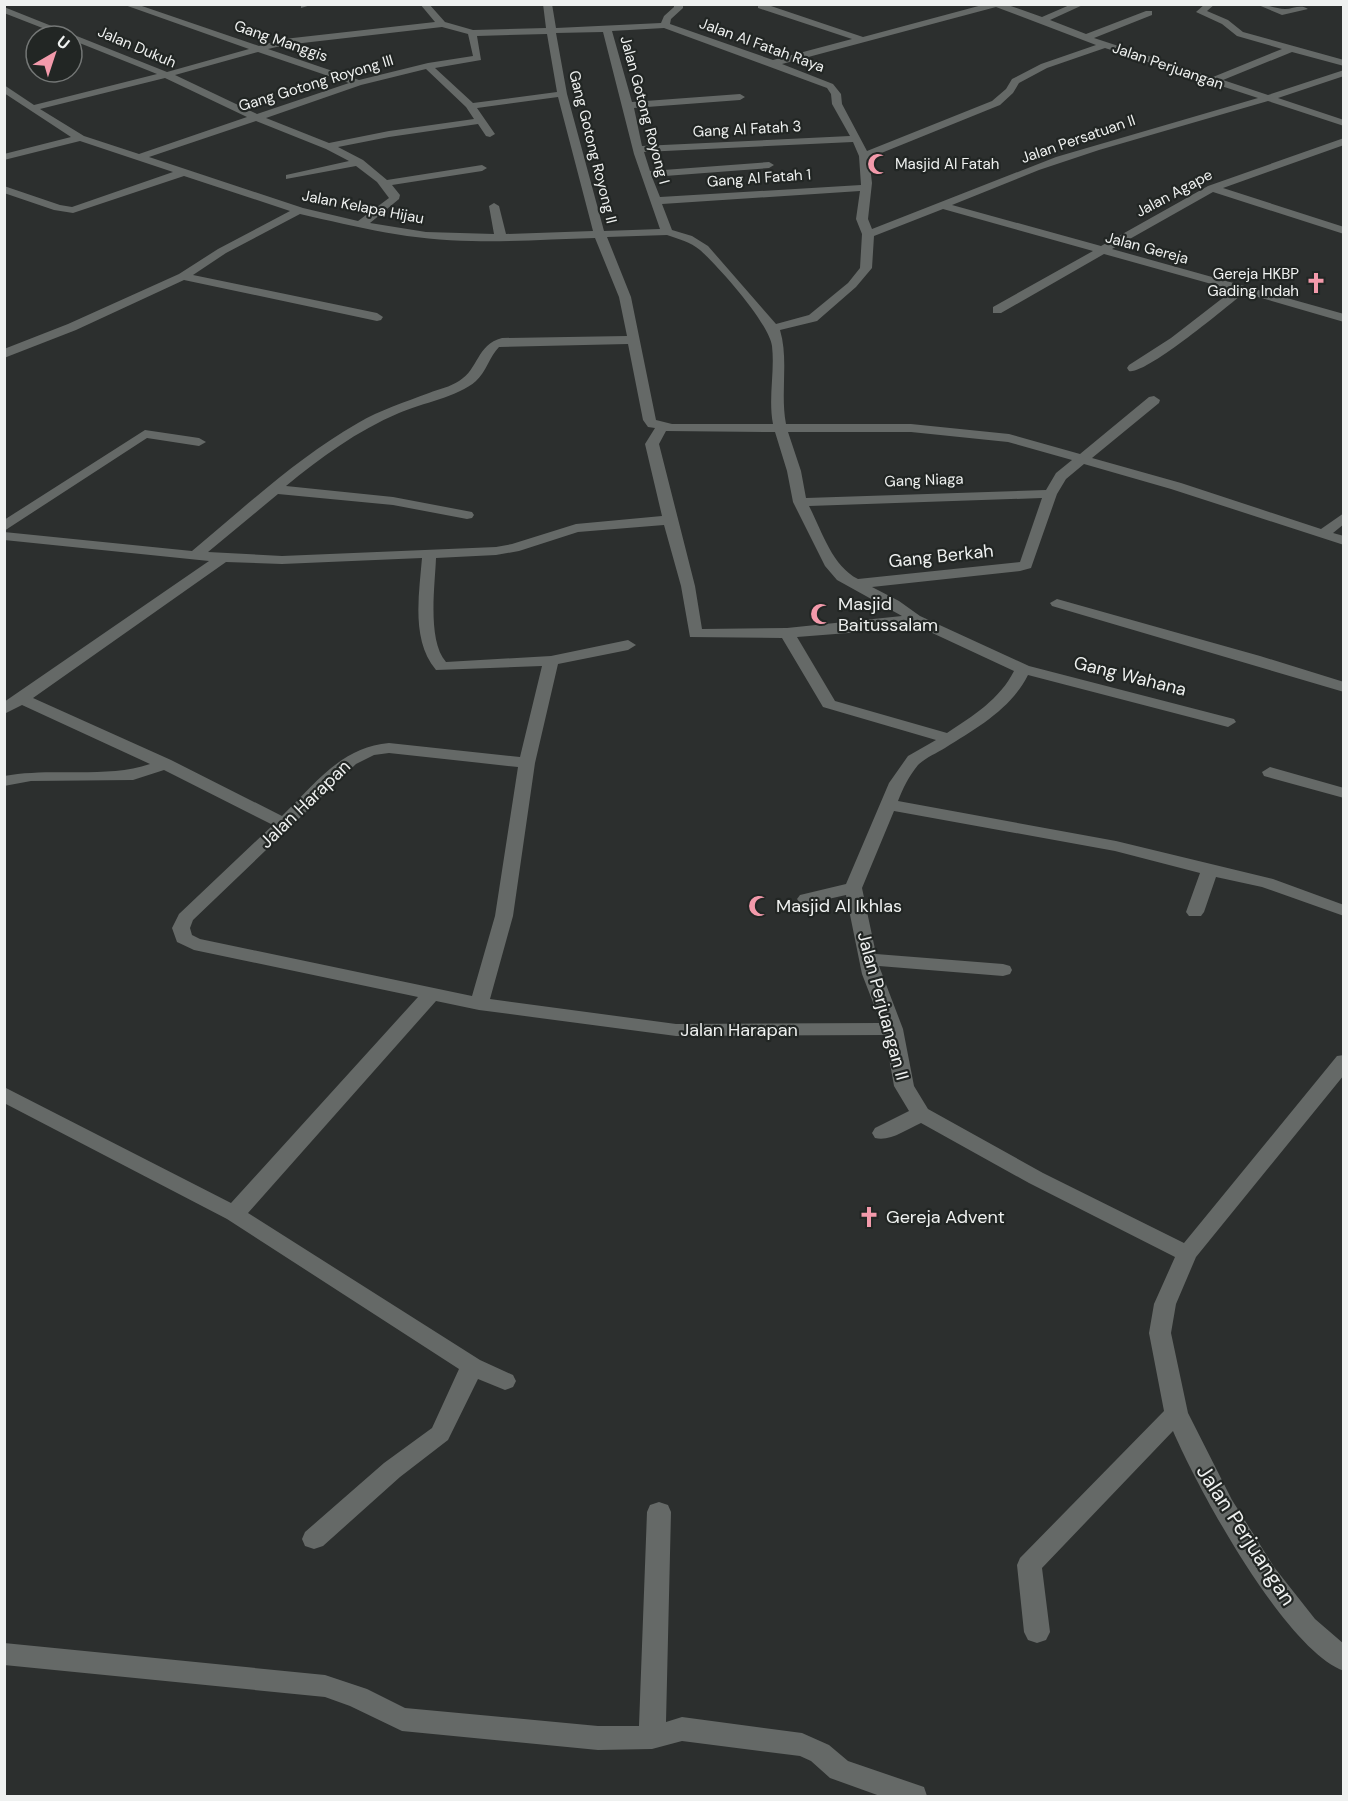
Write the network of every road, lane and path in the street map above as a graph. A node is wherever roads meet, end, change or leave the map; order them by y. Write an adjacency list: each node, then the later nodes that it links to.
1 (126, 4): 22 (street, Gang Manggis)
2 (424, 4): 14 (street)
3 (547, 4): 17 (street, Gang Gotong Royong II)
4 (678, 4): 15 (street)
5 (1081, 4): 13 (street)
6 (1211, 4): 23 (street)
7 (1260, 4): 10 (street)
8 (995, 5): 13 (street, Jalan Perjuangan); 20 (street)
9 (761, 6): 20 (street)
10 (1304, 9)
11 (4, 10): 28 (street, Jalan Dukuh)
12 (1149, 13): 19 (street)
13 (1042, 20): 19 (street, Jalan Perjuangan)
14 (442, 24): 18 (street); 22 (street)
15 (665, 25): 16 (street); 24 (street, Jalan Al Fatah Raya)
16 (607, 29): 17 (street); 35 (street, Jalan Gotong Royong I)
17 (553, 31): 18 (street); 32 (street, Gang Gotong Royong II)
18 (473, 33): 26 (street, Gang Gotong Royong III)
19 (1085, 38): 21 (street, Jalan Perjuangan)
20 (863, 40): 24 (street)
21 (1105, 45): 29 (street, Jalan Perjuangan); 47 (street)
22 (257, 49): 28 (street); 30 (street, Gang Manggis)
23 (1290, 50): 25 (street); 29 (street)
24 (772, 63): 43 (street, Jalan Al Fatah Raya)
25 (1344, 63)
26 (428, 66): 30 (street, Gang Gotong Royong III); 36 (street)
27 (1344, 74): 34 (street, Jalan Persatuan II)
28 (166, 75): 37 (street); 38 (street, Jalan Dukuh)
29 (1212, 81): 34 (street, Jalan Perjuangan)
30 (358, 83): 38 (street, Gang Gotong Royong III)
31 (4, 88): 37 (street, Jalan Kelapa Hijau)
32 (562, 94): 36 (street); 68 (street, Gang Gotong Royong II)
33 (740, 97): 35 (street)
34 (1268, 100): 40 (street, Jalan Perjuangan); 62 (street, Jalan Persatuan II)
35 (628, 105): 46 (street, Jalan Gotong Royong I)
36 (471, 106): 39 (street)
37 (33, 108): 42 (street, Jalan Kelapa Hijau)
38 (255, 117): 45 (street, Jalan Dukuh); 48 (street, Gang Gotong Royong III)
39 (480, 121): 41 (street); 45 (street)
40 (1344, 123)
41 (490, 134)
42 (80, 138): 48 (street, Jalan Kelapa Hijau); 49 (street)
43 (857, 139): 46 (street, Gang Al Fatah 3); 47 (street, Jalan Al Fatah Raya)
44 (1344, 141): 58 (street, Jalan Agape)
45 (330, 146): 50 (street, Jalan Dukuh)
46 (638, 149): 54 (street, Jalan Gotong Royong I)
47 (864, 156): 57 (street, Jalan Al Fatah Raya)
48 (140, 157): 53 (street, Jalan Kelapa Hijau)
49 (4, 158)
50 (359, 162): 55 (street); 56 (street, Jalan Dukuh)
51 (769, 165): 54 (street)
52 (482, 168): 56 (street)
53 (184, 172): 59 (street); 63 (street, Jalan Kelapa Hijau)
54 (646, 174): 60 (street, Jalan Gotong Royong I)
55 (291, 177)
56 (386, 183): 64 (street)
57 (866, 188): 60 (street, Gang Al Fatah 1); 67 (street, Jalan Al Fatah Raya)
58 (1212, 188): 65 (street); 70 (street, Jalan Agape)
59 (4, 189)
60 (655, 201): 66 (street, Jalan Gotong Royong I)
61 (494, 206): 69 (street)
62 (942, 206): 67 (street, Jalan Persatuan II); 70 (street, Jalan Gereja)
63 (299, 210): 64 (street, Jalan Kelapa Hijau); 71 (street)
64 (360, 225): 69 (street, Jalan Kelapa Hijau)
65 (1344, 231)
66 (667, 232): 68 (street, Jalan Kelapa Hijau); 76 (street, Jalan Kelapa Hijau)
67 (868, 234): 76 (street, Jalan Al Fatah Raya)
68 (600, 235): 69 (street, Jalan Kelapa Hijau); 77 (street, Gang Gotong Royong II)
69 (501, 238)
70 (1100, 250): 72 (street, Jalan Gereja); 73 (street, Jalan Agape)
71 (183, 276): 74 (street); 78 (street)
72 (1242, 289): 75 (street, Jalan Gereja); 79 (street)
73 (997, 310)
74 (377, 317)
75 (1344, 318)
76 (773, 328): 82 (street)
77 (634, 340): 81 (street, Gang Gotong Royong II); 85 (street)
78 (4, 354)
79 (1133, 368)
80 (1154, 400): 84 (street)
81 (662, 427): 82 (street); 90 (street)
82 (780, 428): 84 (street); 87 (street)
83 (199, 442): 91 (street)
84 (1084, 458): 86 (street); 92 (street)
85 (273, 489): 88 (street); 95 (street)
86 (1050, 494): 87 (street, Gang Niaga); 98 (street, Gang Berkah)
87 (800, 502): 98 (street)
88 (467, 515)
89 (1344, 517): 92 (street)
90 (670, 520): 96 (street); 101 (street)
91 (4, 527)
92 (1323, 534): 94 (street)
93 (4, 536): 95 (street)
94 (1344, 541)
95 (196, 555): 97 (street)
96 (429, 555): 97 (street); 103 (street)
97 (223, 558): 106 (street)
98 (854, 584): 100 (street)
99 (1058, 603): 105 (street)
100 (915, 619): 101 (street); 104 (street)
101 (787, 633): 109 (street)
102 (628, 645): 103 (street)
103 (551, 661): 110 (street)
104 (1023, 669): 108 (street, Gang Wahana); 109 (street)
105 (1344, 687)
106 (21, 699): 107 (street); 111 (street)
107 (4, 709)
108 (1228, 722)
109 (948, 738): 115 (street)
110 (527, 763): 116 (street, Jalan Harapan); 125 (street)
111 (165, 764): 113 (street); 116 (street)
112 (1270, 772): 114 (street)
113 (4, 781)
114 (1344, 793)
115 (890, 805): 117 (street); 118 (street)
116 (285, 824): 124 (street, Jalan Harapan)
117 (1209, 870): 120 (street); 121 (street)
118 (852, 888): 119 (street); 122 (street, Jalan Perjuangan II)
119 (806, 899)
120 (1344, 911)
121 (1195, 912)
122 (869, 959): 123 (street); 126 (street, Jalan Perjuangan II)
123 (1003, 970)
124 (431, 995): 125 (street, Jalan Harapan); 131 (street)
125 (479, 1004): 126 (street, Jalan Harapan)
126 (893, 1029): 129 (street, Jalan Perjuangan II)
127 (1344, 1061): 132 (street, Jalan Perjuangan)
128 (4, 1094): 131 (street)
129 (921, 1114): 130 (street); 132 (street, Jalan Perjuangan II)
130 (882, 1133)
131 (234, 1214): 133 (street)
132 (1187, 1254): 135 (street, Jalan Perjuangan)
133 (472, 1366): 134 (street); 137 (street)
134 (505, 1382)
135 (1176, 1413): 138 (street); 140 (street, Jalan Perjuangan)
136 (659, 1512): 141 (street)
137 (314, 1539)
138 (1037, 1632)
139 (4, 1654): 141 (street)
140 (1344, 1660)
141 (652, 1737): 142 (street)
142 (914, 1797)

